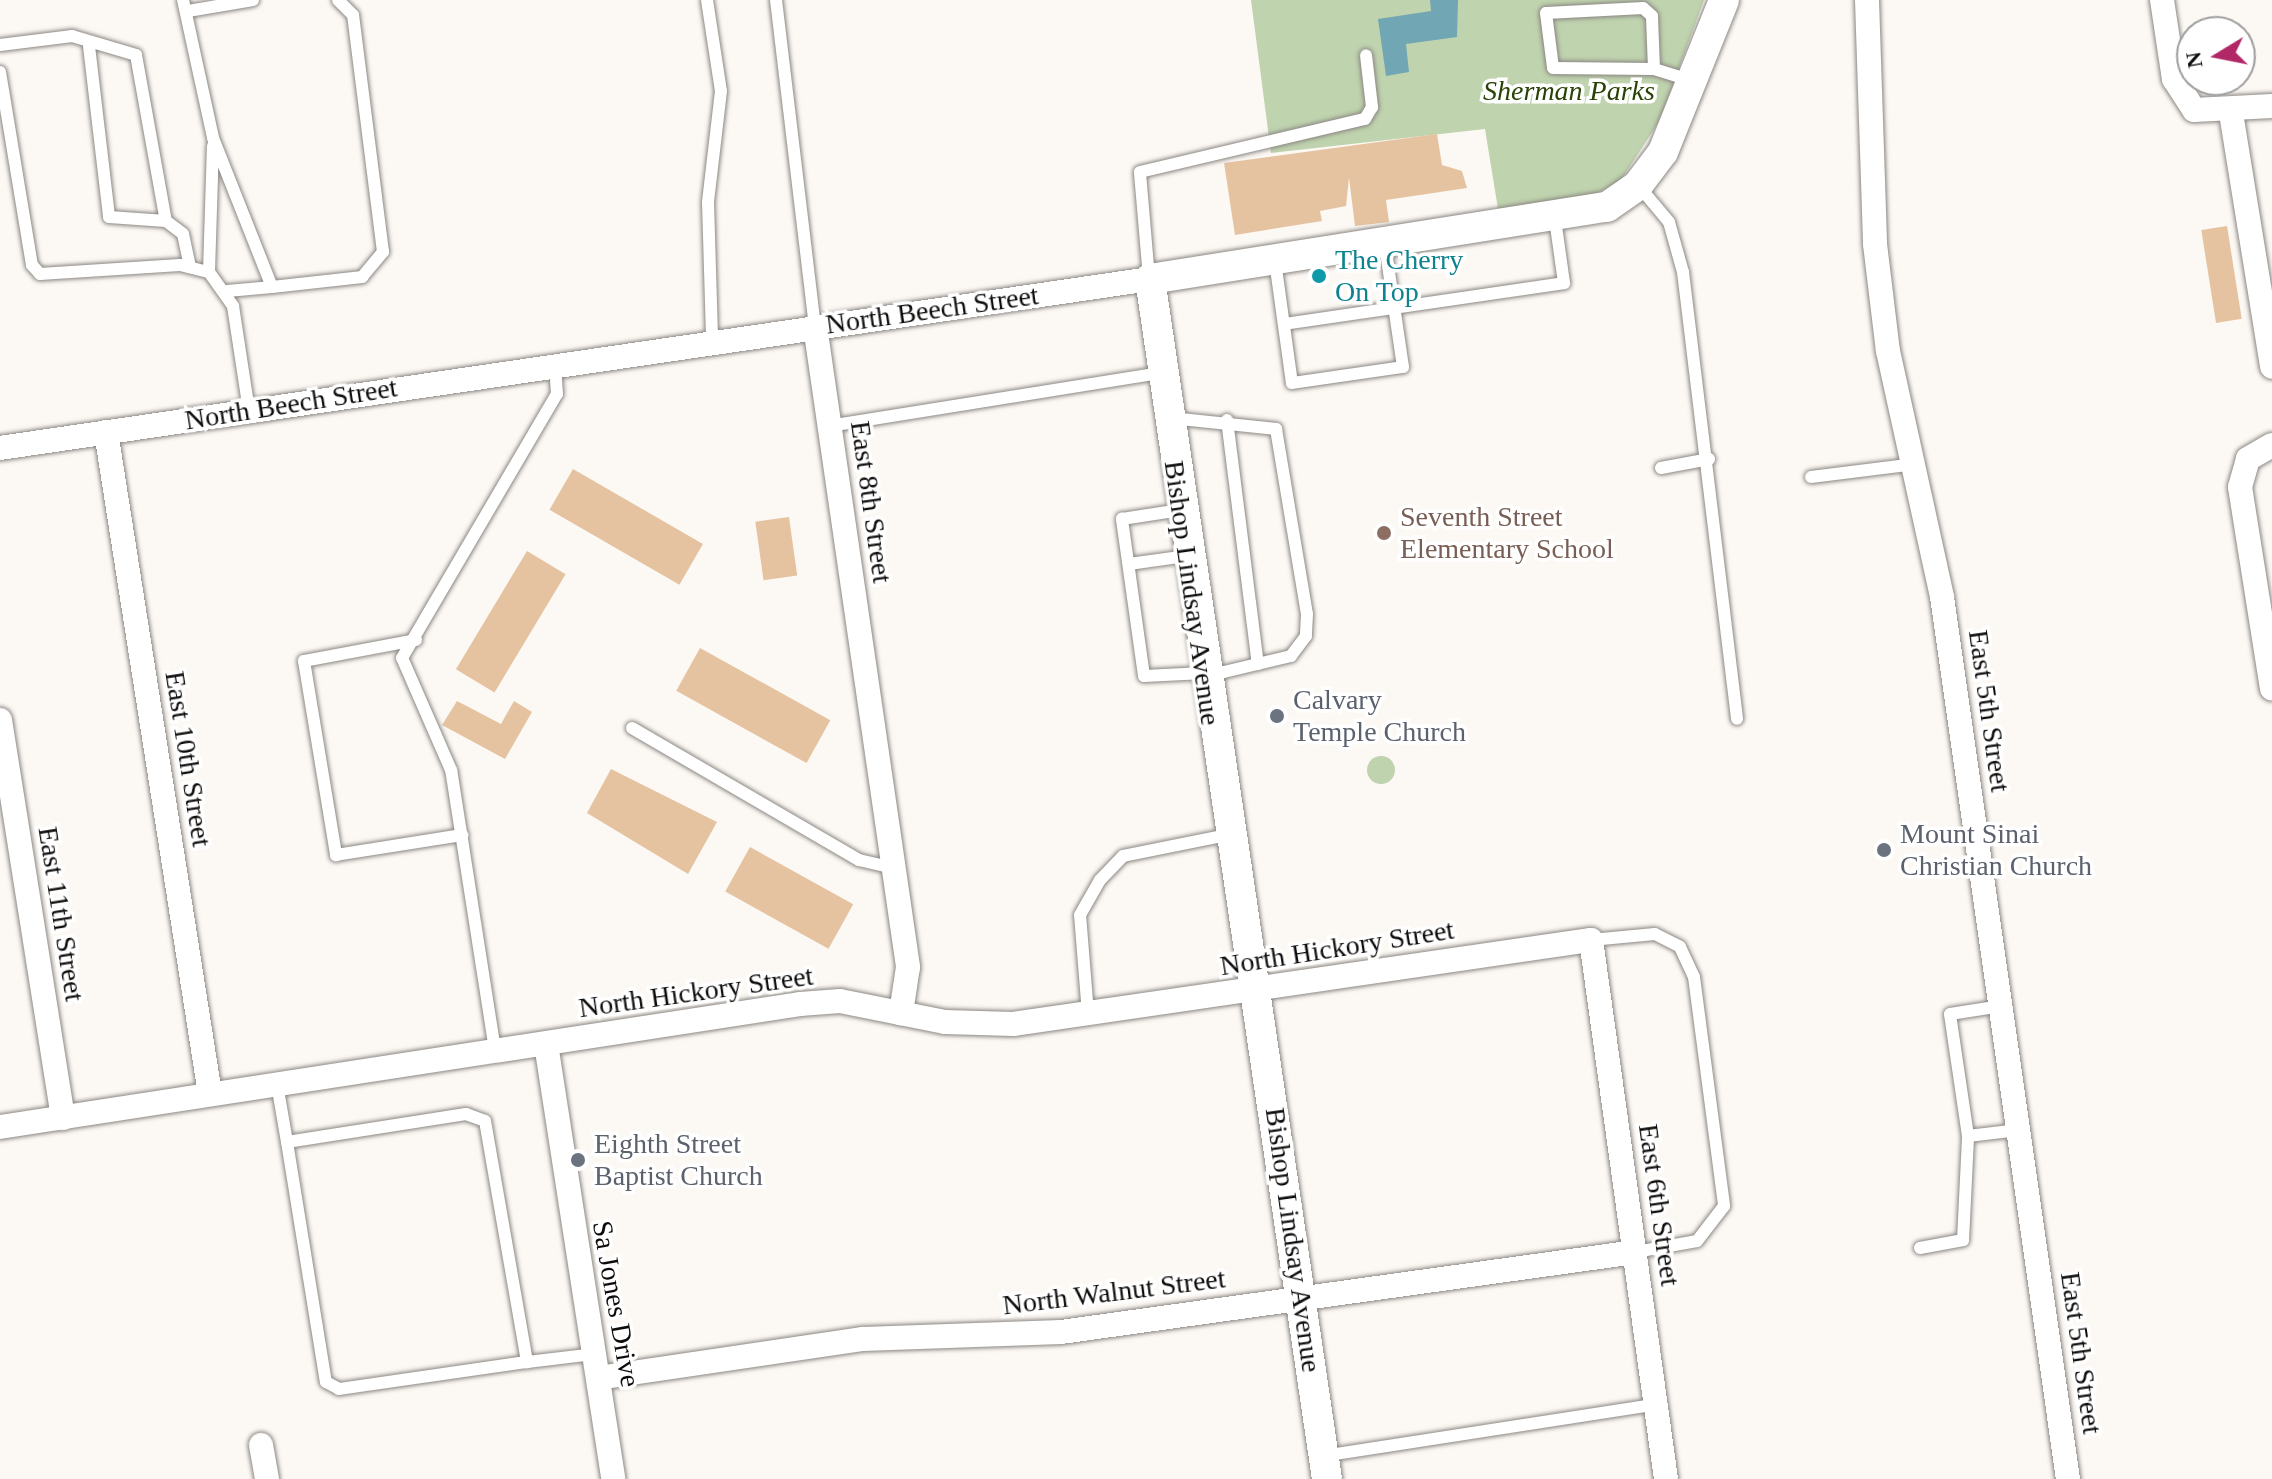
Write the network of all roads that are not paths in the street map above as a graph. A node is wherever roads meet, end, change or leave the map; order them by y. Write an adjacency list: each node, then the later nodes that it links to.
1 (253, 0): 8 (lane)
2 (338, 0): 26 (lane)
3 (707, 0): 31 (lane)
4 (776, 0): 30 (lane, East 8th Street)
5 (1724, 0): 14 (street, North Beech Street)
6 (1867, 0): 43 (street, East 5th Street)
7 (2162, 0): 16 (street)
8 (186, 6): 17 (lane)
9 (0, 45): 10 (lane)
10 (89, 46): 20 (lane); 20 (lane)
11 (1366, 55): 25 (lane)
12 (1654, 69): 12 (lane); 14 (lane)
13 (0, 72): 23 (lane)
14 (1691, 80): 18 (street, North Beech Street)
15 (2272, 106): 16 (street)
16 (2231, 113): 33 (street)
17 (213, 138): 24 (lane); 26 (lane)
18 (1638, 185): 19 (street, North Beech Street); 42 (lane)
19 (1555, 219): 21 (street, North Beech Street); 28 (lane)
20 (166, 221): 23 (lane)
21 (1385, 245): 22 (street, North Beech Street); 28 (lane)
22 (1275, 261): 25 (street, North Beech Street); 29 (lane)
23 (190, 267): 24 (lane)
24 (209, 272): 27 (lane)
25 (1150, 279): 30 (street, North Beech Street); 34 (street, Bishop Lindsay Avenue)
26 (272, 287): 27 (lane)
27 (227, 291): 35 (lane)
28 (1394, 308): 29 (lane); 29 (lane)
29 (1284, 324)
30 (815, 326): 31 (street, North Beech Street); 38 (street, East 8th Street)
31 (712, 340): 32 (street, North Beech Street)
32 (555, 364): 35 (street, North Beech Street); 49 (lane)
33 (2272, 367)
34 (1161, 373): 36 (street, Bishop Lindsay Avenue); 38 (lane)
35 (249, 410): 39 (street, North Beech Street)
36 (1168, 419): 37 (lane); 46 (street, Bishop Lindsay Avenue)
37 (1227, 420): 50 (lane); 50 (lane)
38 (829, 426): 58 (street, East 8th Street)
39 (106, 432): 41 (street, North Beech Street); 67 (street, East 10th Street)
40 (2272, 445): 52 (street)
41 (8, 447)
42 (1709, 459): 44 (lane); 53 (lane)
43 (1915, 464): 45 (lane); 61 (street, East 5th Street)
44 (1661, 468)
45 (1811, 477)
46 (1180, 510): 47 (street, Bishop Lindsay Avenue); 48 (lane)
47 (1187, 556): 48 (lane); 51 (street, Bishop Lindsay Avenue)
48 (1129, 564): 51 (lane)
49 (416, 640): 56 (lane); 56 (lane)
50 (1258, 664): 51 (lane)
51 (1203, 674): 57 (street, Bishop Lindsay Avenue)
52 (2272, 688)
53 (1737, 719)
54 (0, 720): 68 (street, East 11th Street)
55 (632, 728): 58 (lane)
56 (462, 835): 65 (lane)
57 (1227, 835): 60 (street, Bishop Lindsay Avenue); 63 (lane)
58 (894, 868): 62 (street, East 8th Street)
59 (1591, 940): 60 (street, North Hickory Street); 74 (street, East 6th Street); 74 (lane)
60 (1248, 991): 63 (street, North Hickory Street); 75 (street, Bishop Lindsay Avenue)
61 (2001, 1006): 70 (street, East 5th Street); 71 (lane)
62 (901, 1013): 63 (street, North Hickory Street); 64 (street, North Hickory Street)
63 (1088, 1014)
64 (546, 1044): 65 (street, North Hickory Street); 77 (street, Sa Jones Drive)
65 (495, 1050): 66 (street, North Hickory Street)
66 (277, 1084): 67 (street, North Hickory Street); 72 (lane)
67 (210, 1094): 68 (street, North Hickory Street)
68 (63, 1118): 69 (street, North Hickory Street)
69 (0, 1127)
70 (2019, 1130): 71 (lane); 84 (street, East 5th Street)
71 (1968, 1136): 73 (lane)
72 (287, 1142): 76 (lane); 76 (lane)
73 (1920, 1248)
74 (1635, 1252): 75 (street, North Walnut Street); 78 (street, East 6th Street)
75 (1292, 1299): 77 (street, North Walnut Street); 80 (street, Bishop Lindsay Avenue)
76 (527, 1362): 77 (lane)
77 (596, 1366): 82 (street, Sa Jones Drive)
78 (1657, 1404): 80 (lane); 83 (street, East 6th Street)
79 (261, 1445): 81 (street)
80 (1319, 1471)
81 (267, 1479)
82 (613, 1479)
83 (1666, 1479)
84 (2068, 1479)

